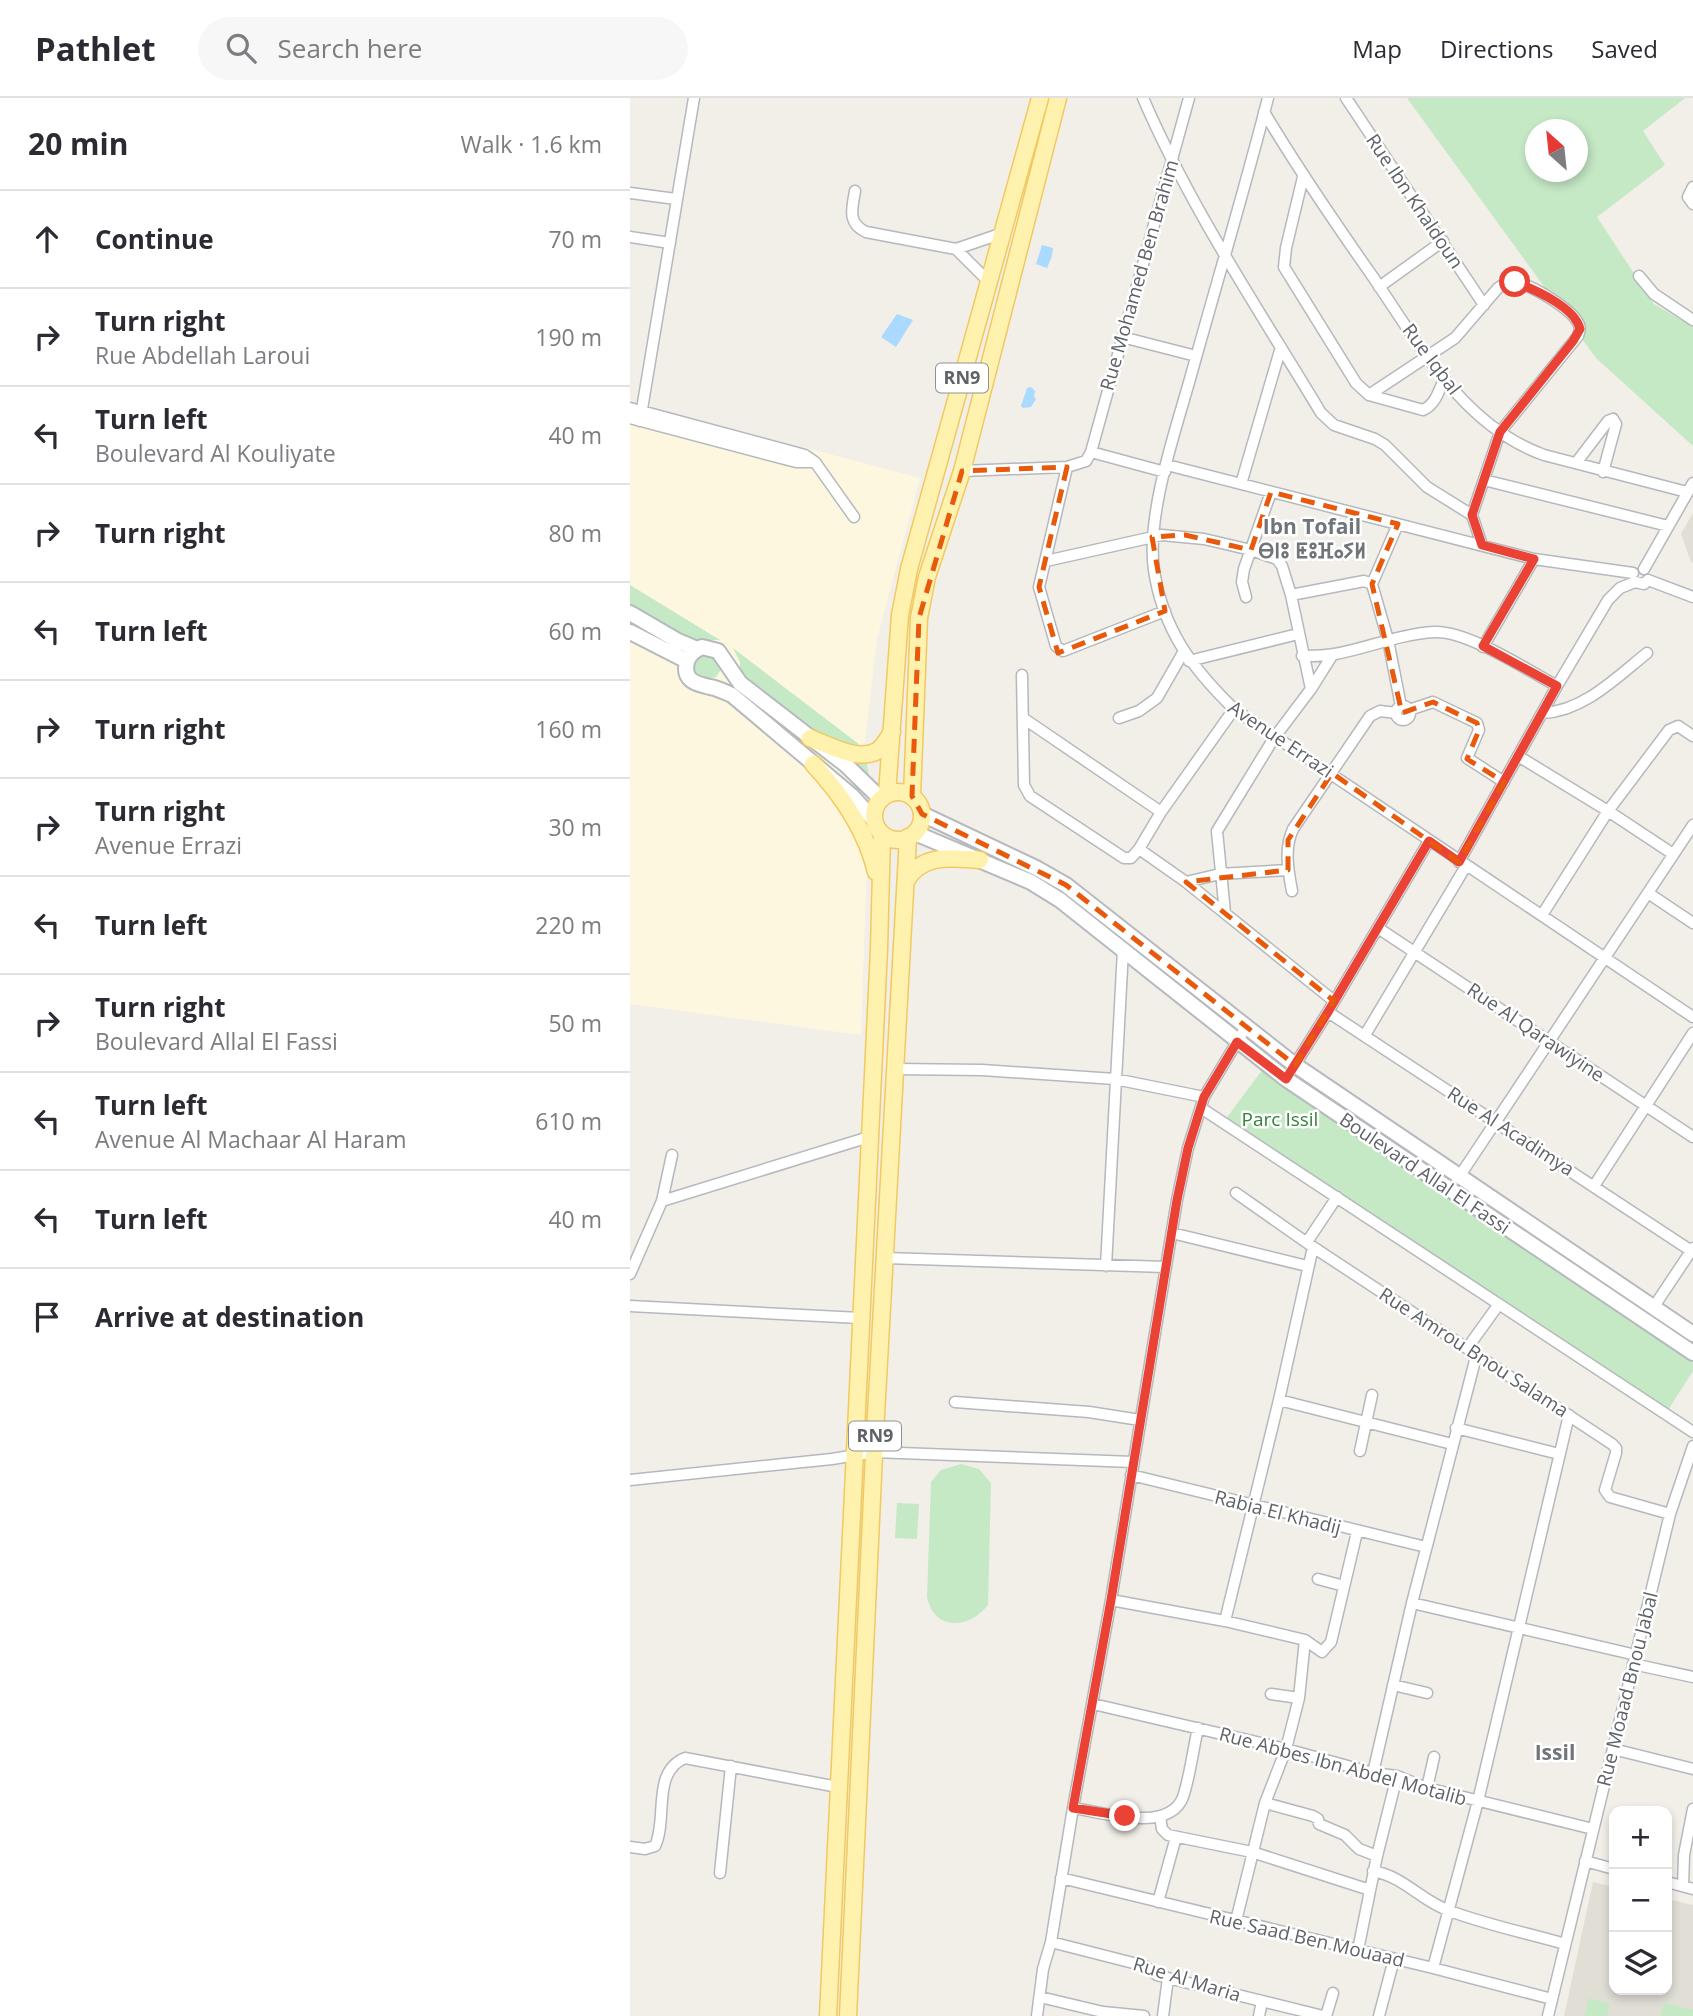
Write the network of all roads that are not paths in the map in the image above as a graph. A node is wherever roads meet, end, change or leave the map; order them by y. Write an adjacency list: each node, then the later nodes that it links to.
1 (694, 98): 14 (street)
2 (1040, 98): 16 (main road, RN9)
3 (1058, 98): 40 (main road, RN9)
4 (1143, 98): 9 (street)
5 (1189, 98): 9 (street, Rue Mohamed Ben Brahim)
6 (1268, 98): 8 (street, Avenue Errazi)
7 (1346, 98): 18 (street, Rue Ibn Khaldoun)
8 (1264, 112): 10 (street, Rue Iqbal); 21 (street, Avenue Errazi)
9 (1172, 159): 21 (street); 27 (street, Rue Mohamed Ben Brahim)
10 (1303, 177): 24 (street, Rue Iqbal); 32 (street)
11 (1693, 187): 15 (street)
12 (855, 191): 20 (street)
13 (630, 193): 14 (street)
14 (676, 199): 19 (street)
15 (1693, 204)
16 (1003, 233): 20 (street); 23 (main road, RN9)
17 (630, 237): 19 (street)
18 (1443, 241): 24 (street); 25 (street, Rue Ibn Khaldoun)
19 (670, 243): 34 (street)
20 (956, 248): 23 (street)
21 (1224, 253): 28 (street); 29 (street, Avenue Errazi)
22 (1639, 276): 26 (street)
23 (989, 282): 85 (main road, RN9)
24 (1379, 287): 30 (street, Rue Iqbal)
25 (1484, 305): 30 (street); 35 (street)
26 (1693, 320)
27 (1122, 337): 29 (street); 36 (street, Rue Mohamed Ben Brahim)
28 (1281, 347): 43 (street); 46 (street)
29 (1196, 356): 39 (street, Avenue Errazi)
30 (1429, 357): 31 (street, Rue Iqbal); 32 (street)
31 (1444, 379): 32 (street); 35 (street, Rue Iqbal)
32 (1368, 395)
33 (630, 408): 34 (street)
34 (637, 417): 47 (street)
35 (1500, 432): 37 (street, Rue Iqbal); 42 (street)
36 (1091, 452): 38 (street); 39 (street)
37 (1576, 463): 41 (street, Rue Iqbal); 41 (street)
38 (1067, 467): 40 (street); 54 (street)
39 (1166, 468): 43 (street); 50 (street, Avenue Errazi)
40 (962, 471): 93 (main road, RN9)
41 (1603, 472): 44 (street, Rue Iqbal)
42 (1484, 480): 46 (street); 49 (street)
43 (1241, 484): 45 (street)
44 (1690, 487): 49 (street)
45 (1271, 492): 48 (street); 52 (street)
46 (1472, 515): 51 (street)
47 (854, 517)
48 (1398, 524): 51 (street); 58 (street)
49 (1668, 526): 55 (street)
50 (1152, 537): 52 (street); 54 (street); 62 (street, Avenue Errazi)
51 (1482, 545): 53 (street)
52 (1251, 550): 59 (street); 60 (street)
53 (1534, 559): 56 (street); 67 (street)
54 (1046, 561): 62 (street)
55 (1644, 569): 56 (street); 57 (street)
56 (1634, 578): 57 (street); 77 (street)
57 (1648, 580): 61 (street)
58 (1372, 584): 59 (street); 66 (street)
59 (1291, 595): 65 (street)
60 (1246, 597)
61 (1693, 597)
62 (1165, 611): 69 (street, Avenue Errazi)
63 (630, 612): 68 (main road)
64 (630, 632): 73 (main road)
65 (1298, 634): 72 (street); 74 (street)
66 (1388, 640): 67 (street); 71 (street); 81 (street)
67 (1483, 646): 77 (street)
68 (697, 649): 73 (main road); 75 (main road)
69 (1184, 651): 74 (street, Avenue Errazi); 84 (street)
70 (1647, 653): 82 (street)
71 (1333, 654): 72 (street); 79 (street)
72 (1302, 656): 79 (street)
73 (687, 661): 78 (main road)
74 (1189, 661): 80 (street, Avenue Errazi)
75 (726, 662): 78 (main road); 87 (main road)
76 (1022, 675): 83 (street)
77 (1557, 686): 82 (street)
78 (712, 687): 90 (main road)
79 (1311, 689): 88 (street)
80 (1234, 709): 88 (street, Avenue Errazi); 96 (street)
81 (1402, 710): 91 (street); 92 (street)
82 (1544, 713): 89 (street)
83 (1023, 718): 96 (street); 102 (street)
84 (1119, 718)
85 (893, 730): 87 (main road); 94 (main road, RN9)
86 (1691, 731): 95 (street)
87 (810, 738): 94 (main road)
88 (1274, 738): 91 (street, Avenue Errazi); 107 (street)
89 (1518, 756): 92 (street); 95 (street)
90 (813, 764): 98 (main road); 110 (main road)
91 (1332, 773): 101 (street, Avenue Errazi); 106 (street)
92 (1504, 782): 105 (street)
93 (912, 796): 94 (main road); 97 (main road)
94 (884, 797): 98 (main road, RN9)
95 (1608, 811): 103 (street); 114 (street)
96 (1161, 812): 102 (street)
97 (922, 814): 100 (main road, RN9); 123 (main road, Boulevard Allal El Fassi)
98 (878, 827): 100 (main road); 110 (main road, RN9)
99 (1692, 829): 103 (street)
100 (911, 835): 104 (main road, Boulevard Allal El Fassi); 108 (main road, RN9)
101 (1429, 841): 105 (street, Avenue Errazi); 116 (street)
102 (1139, 849): 109 (street)
103 (1673, 854): 112 (street)
104 (980, 860): 108 (main road); 117 (main road, Boulevard Allal El Fassi)
105 (1463, 864): 114 (street, Avenue Errazi); 118 (street)
106 (1289, 870): 107 (street); 111 (street)
107 (1220, 874): 109 (street); 113 (street)
108 (906, 881): 129 (main road, RN9)
109 (1186, 882): 113 (street)
110 (881, 890): 136 (main road, RN9)
111 (1292, 891)
112 (1648, 893): 115 (street); 119 (street)
113 (1225, 913): 120 (street)
114 (1542, 915): 119 (street, Avenue Errazi)
115 (1693, 923)
116 (1378, 928): 118 (street, Rue Al Qarawiyine); 120 (street)
117 (1123, 950): 127 (main road, Boulevard Allal El Fassi); 130 (street)
118 (1414, 951): 125 (street); 126 (street, Rue Al Qarawiyine)
119 (1605, 956): 122 (street, Avenue Errazi); 126 (street)
120 (1334, 1000): 121 (street)
121 (1328, 1012): 125 (street, Rue Al Acadimya); 128 (street)
122 (1693, 1017)
123 (1246, 1027): 127 (street); 128 (main road, Boulevard Allal El Fassi)
124 (1693, 1033): 133 (street)
125 (1365, 1035): 135 (street, Rue Al Acadimya)
126 (1548, 1041): 133 (street, Rue Al Qarawiyine); 135 (street)
127 (1237, 1042): 131 (main road, Boulevard Allal El Fassi); 132 (street)
128 (1295, 1065): 131 (street); 139 (main road, Boulevard Allal El Fassi)
129 (894, 1069): 130 (street); 147 (main road, RN9)
130 (1115, 1079): 132 (street); 148 (street)
131 (1286, 1079): 158 (main road, Boulevard Allal El Fassi)
132 (1204, 1097): 134 (street)
133 (1646, 1105): 137 (street, Rue Al Qarawiyine); 140 (street)
134 (1200, 1108): 142 (street); 144 (street)
135 (1495, 1122): 139 (street); 140 (street, Rue Al Acadimya)
136 (869, 1137): 143 (street); 155 (main road, RN9)
137 (1693, 1137)
138 (672, 1155): 143 (street)
139 (1459, 1177): 154 (main road, Boulevard Allal El Fassi)
140 (1594, 1185): 146 (street, Rue Al Acadimya)
141 (1236, 1193): 145 (street, Rue Amrou Bnou Salama)
142 (1337, 1197): 145 (street); 152 (street)
143 (662, 1201): 151 (street)
144 (1172, 1233): 149 (street); 150 (street)
145 (1310, 1244): 149 (street); 157 (street, Rue Amrou Bnou Salama)
146 (1692, 1250): 154 (street)
147 (885, 1258): 148 (street); 170 (main road, RN9)
148 (1106, 1266): 150 (street)
149 (1307, 1266): 160 (street)
150 (1166, 1267): 163 (street)
151 (630, 1274)
152 (1499, 1304): 157 (street); 166 (street)
153 (630, 1306): 155 (street)
154 (1653, 1308): 156 (main road, Boulevard Allal El Fassi)
155 (860, 1318): 172 (main road, RN9)
156 (1693, 1334)
157 (1472, 1350): 162 (street, Rue Amrou Bnou Salama); 165 (street)
158 (1693, 1353)
159 (1372, 1395): 164 (street)
160 (1279, 1400): 164 (street); 176 (street)
161 (955, 1402): 163 (street)
162 (1569, 1415): 171 (street); 177 (street, Rue Amrou Bnou Salama)
163 (1140, 1420): 173 (street)
164 (1366, 1421): 167 (street); 169 (street)
165 (1456, 1428): 167 (street); 171 (street)
166 (1693, 1432)
167 (1452, 1444): 179 (street)
168 (1693, 1446): 177 (street, Rue Moaad Bnou Jabal)
169 (1360, 1451)
170 (874, 1452): 172 (street); 173 (street); 236 (main road, RN9)
171 (1559, 1454): 185 (street)
172 (854, 1456): 175 (street); 202 (main road, RN9)
173 (1133, 1462): 174 (street)
174 (1131, 1475): 176 (street, Rabia El Khadij); 182 (street)
175 (630, 1480)
176 (1252, 1506): 178 (street, Rabia El Khadij); 184 (street)
177 (1670, 1514): 187 (street, Rue Moaad Bnou Jabal)
178 (1357, 1532): 179 (street, Rabia El Khadij); 181 (street)
179 (1426, 1547): 183 (street)
180 (1318, 1579): 181 (street)
181 (1344, 1586): 186 (street)
182 (1111, 1600): 184 (street); 193 (street)
183 (1412, 1603): 185 (street); 189 (street)
184 (1225, 1620): 186 (street)
185 (1520, 1627): 187 (street); 204 (street)
186 (1305, 1640): 192 (street)
187 (1634, 1659): 188 (street); 196 (street, Rue Moaad Bnou Jabal)
188 (1693, 1677)
189 (1393, 1685): 190 (street); 200 (street)
190 (1427, 1693)
191 (1271, 1694): 192 (street)
192 (1299, 1699): 195 (street)
193 (1093, 1704): 194 (street, Rue Abbes Ibn Abdel Motalib); 206 (street)
194 (1198, 1728): 195 (street, Rue Abbes Ibn Abdel Motalib); 208 (street)
195 (1286, 1749): 200 (street, Rue Abbes Ibn Abdel Motalib); 205 (street)
196 (1613, 1749): 199 (street); 209 (street, Rue Moaad Bnou Jabal)
197 (1434, 1757): 203 (street)
198 (731, 1766): 202 (street); 211 (street); 218 (street)
199 (1693, 1769)
200 (1373, 1773): 201 (street, Rue Abbes Ibn Abdel Motalib)
201 (1396, 1776): 203 (street, Rue Abbes Ibn Abdel Motalib); 214 (street)
202 (838, 1787): 235 (main road, RN9)
203 (1427, 1788): 204 (street, Rue Abbes Ibn Abdel Motalib)
204 (1478, 1801): 209 (street, Rue Abbes Ibn Abdel Motalib); 223 (street)
205 (1265, 1802): 213 (street); 214 (street)
206 (1073, 1808): 208 (street); 219 (street)
207 (1693, 1809): 212 (street)
208 (1160, 1817): 210 (street)
209 (1593, 1829): 215 (street, Rue Moaad Bnou Jabal)
210 (1176, 1838): 213 (street); 222 (street)
211 (630, 1847)
212 (1689, 1849): 220 (street)
213 (1252, 1852): 221 (street); 224 (street)
214 (1377, 1856): 217 (street)
215 (1585, 1861): 216 (street); 226 (street, Rue Moaad Bnou Jabal)
216 (1609, 1867)
217 (1373, 1871): 221 (street); 223 (street)
218 (720, 1872)
219 (1061, 1878): 222 (street, Rue Saad Ben Mouaad); 225 (street)
220 (1688, 1887)
221 (1370, 1889): 227 (street)
222 (1158, 1902): 224 (street, Rue Saad Ben Mouaad)
223 (1448, 1911): 226 (street); 229 (street)
224 (1236, 1921): 227 (street, Rue Saad Ben Mouaad)
225 (1051, 1942): 230 (street, Rue Al Maria); 232 (street)
226 (1565, 1944): 233 (street, Rue Moaad Bnou Jabal)
227 (1358, 1950): 228 (street, Rue Saad Ben Mouaad)
228 (1394, 1959): 229 (street, Rue Saad Ben Mouaad); 242 (street)
229 (1433, 1968): 233 (street, Rue Saad Ben Mouaad)
230 (1168, 1978): 234 (street, Rue Al Maria); 239 (street)
231 (1333, 1993): 241 (street)
232 (1040, 1997): 237 (street); 238 (street)
233 (1552, 1999): 243 (street, Rue Moaad Bnou Jabal)
234 (1262, 2001): 240 (street); 241 (street, Rue Al Maria)
235 (828, 2016)
236 (848, 2016)
237 (1037, 2016)
238 (1143, 2016)
239 (1163, 2016)
240 (1259, 2016)
241 (1320, 2016)
242 (1378, 2016)
243 (1548, 2016)

